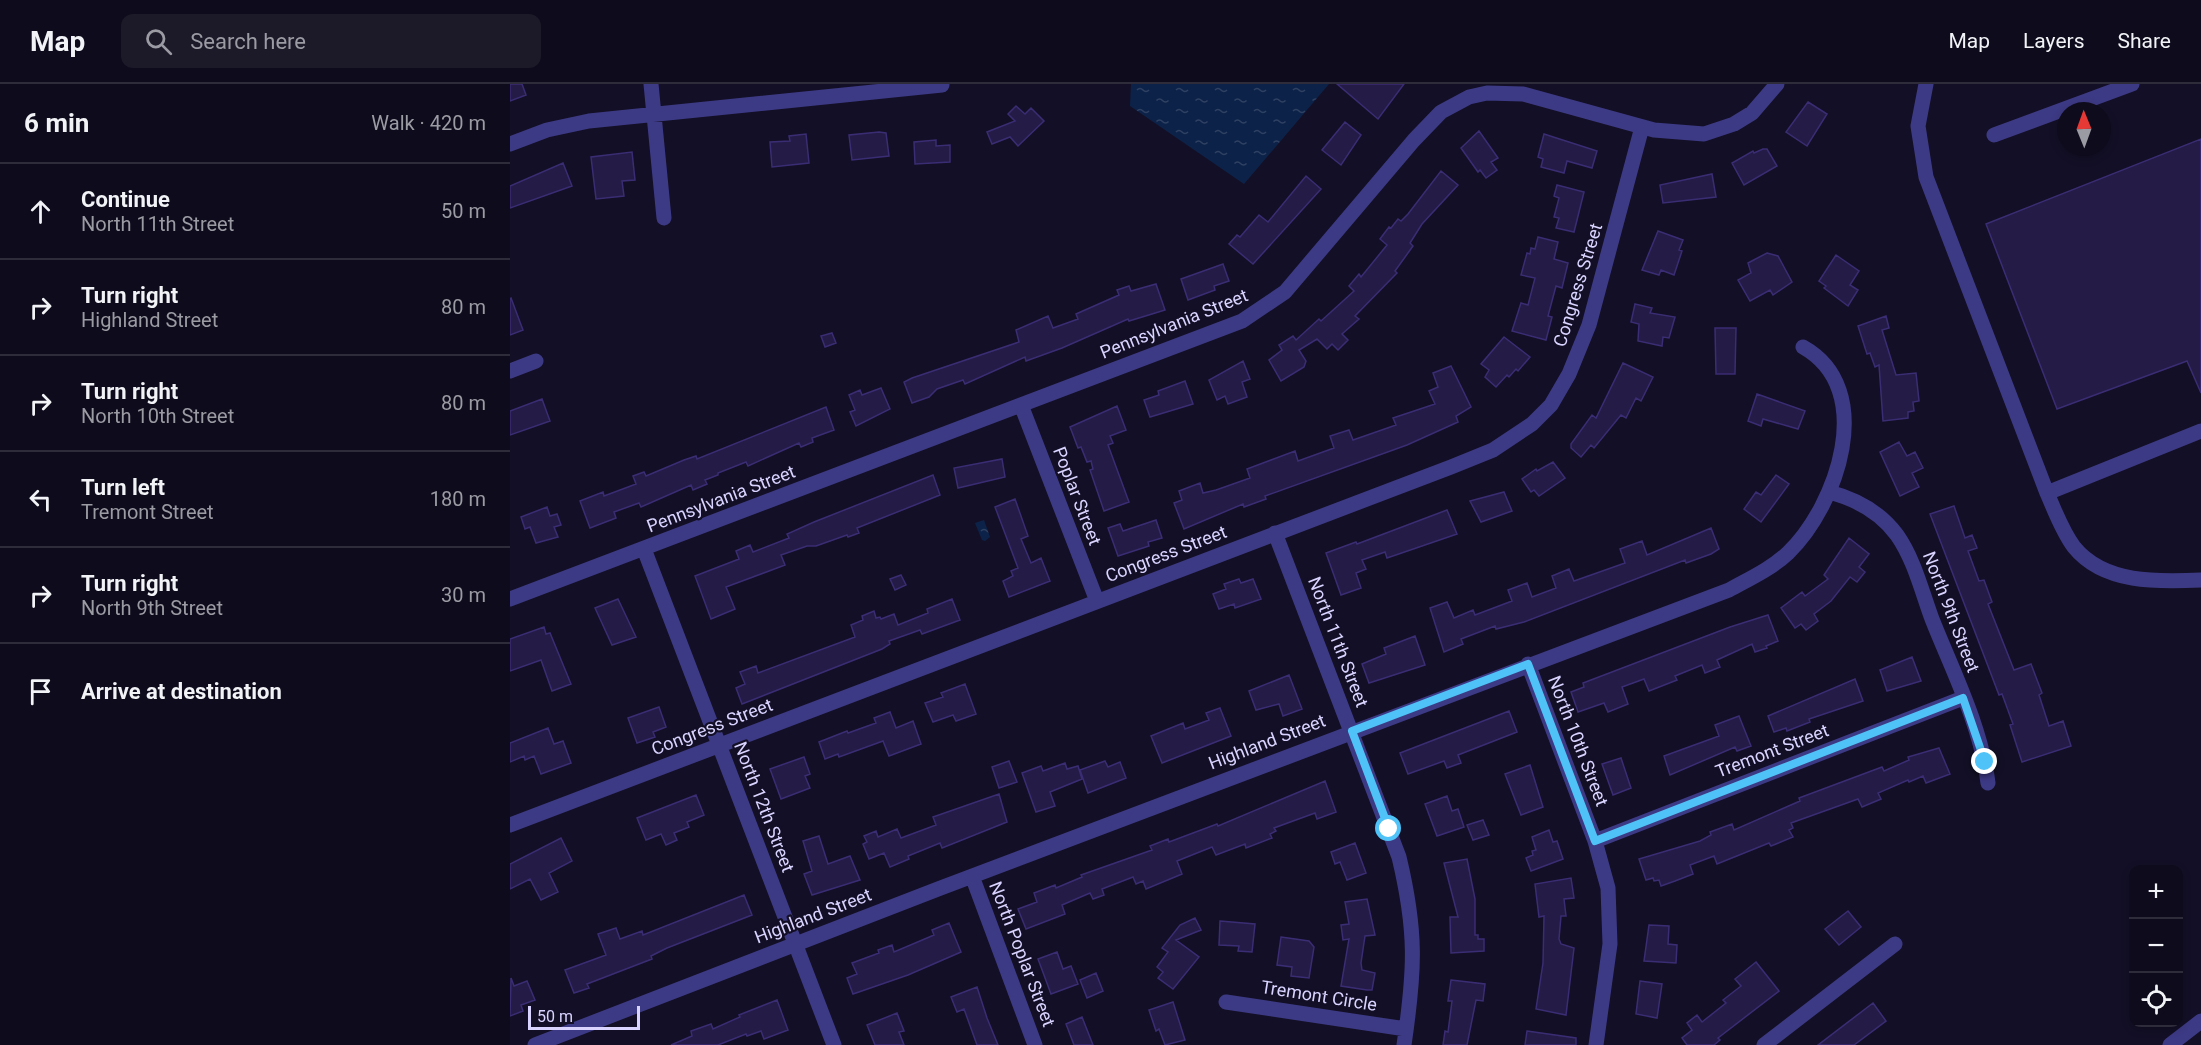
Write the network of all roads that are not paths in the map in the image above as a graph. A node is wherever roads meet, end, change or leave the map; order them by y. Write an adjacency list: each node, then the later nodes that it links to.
1 (651, 84): 6 (street)
2 (1777, 84): 7 (street, Pennsylvania Street)
3 (1926, 84): 17 (street)
4 (2132, 84): 8 (street)
5 (942, 85): 6 (street)
6 (654, 114): 9 (street); 10 (street)
7 (1642, 127): 14 (street, Pennsylvania Street); 18 (street, Congress Street)
8 (1994, 135)
9 (510, 144)
10 (664, 218)
11 (1803, 347): 16 (street, Highland Street)
12 (536, 361): 13 (street)
13 (510, 371)
14 (1021, 405): 19 (street, Pennsylvania Street); 22 (street, Poplar Street)
15 (2201, 431): 17 (street)
16 (1829, 492): 23 (street, Highland Street); 24 (street, North 9th Street)
17 (2047, 493): 20 (street)
18 (1275, 533): 22 (street, Congress Street); 25 (street, North 11th Street)
19 (644, 549): 21 (street, Pennsylvania Street); 26 (street, North 12th Street)
20 (2201, 580)
21 (510, 599)
22 (1097, 601): 26 (street, Congress Street)
23 (1528, 664): 25 (street, Highland Street); 29 (street, North 10th Street)
24 (1963, 698): 27 (street, North 9th Street); 29 (street, Tremont Street)
25 (1352, 731): 30 (street, Highland Street); 35 (street, North 11th Street)
26 (719, 745): 28 (street, Congress Street); 31 (street, North 12th Street)
27 (1988, 783)
28 (510, 825)
29 (1595, 841): 41 (street, North 10th Street)
30 (972, 876): 31 (street, Highland Street); 39 (street, North Poplar Street)
31 (796, 944): 37 (street, Highland Street); 38 (street, North 12th Street)
32 (1895, 944): 42 (street)
33 (1226, 1002): 35 (street, Tremont Circle)
34 (2201, 1021): 36 (street)
35 (1406, 1029): 40 (street, North 11th Street)
36 (2191, 1038): 43 (street)
37 (535, 1045)
38 (834, 1045)
39 (1035, 1045)
40 (1404, 1045)
41 (1596, 1045)
42 (1764, 1045)
43 (2170, 1045)

